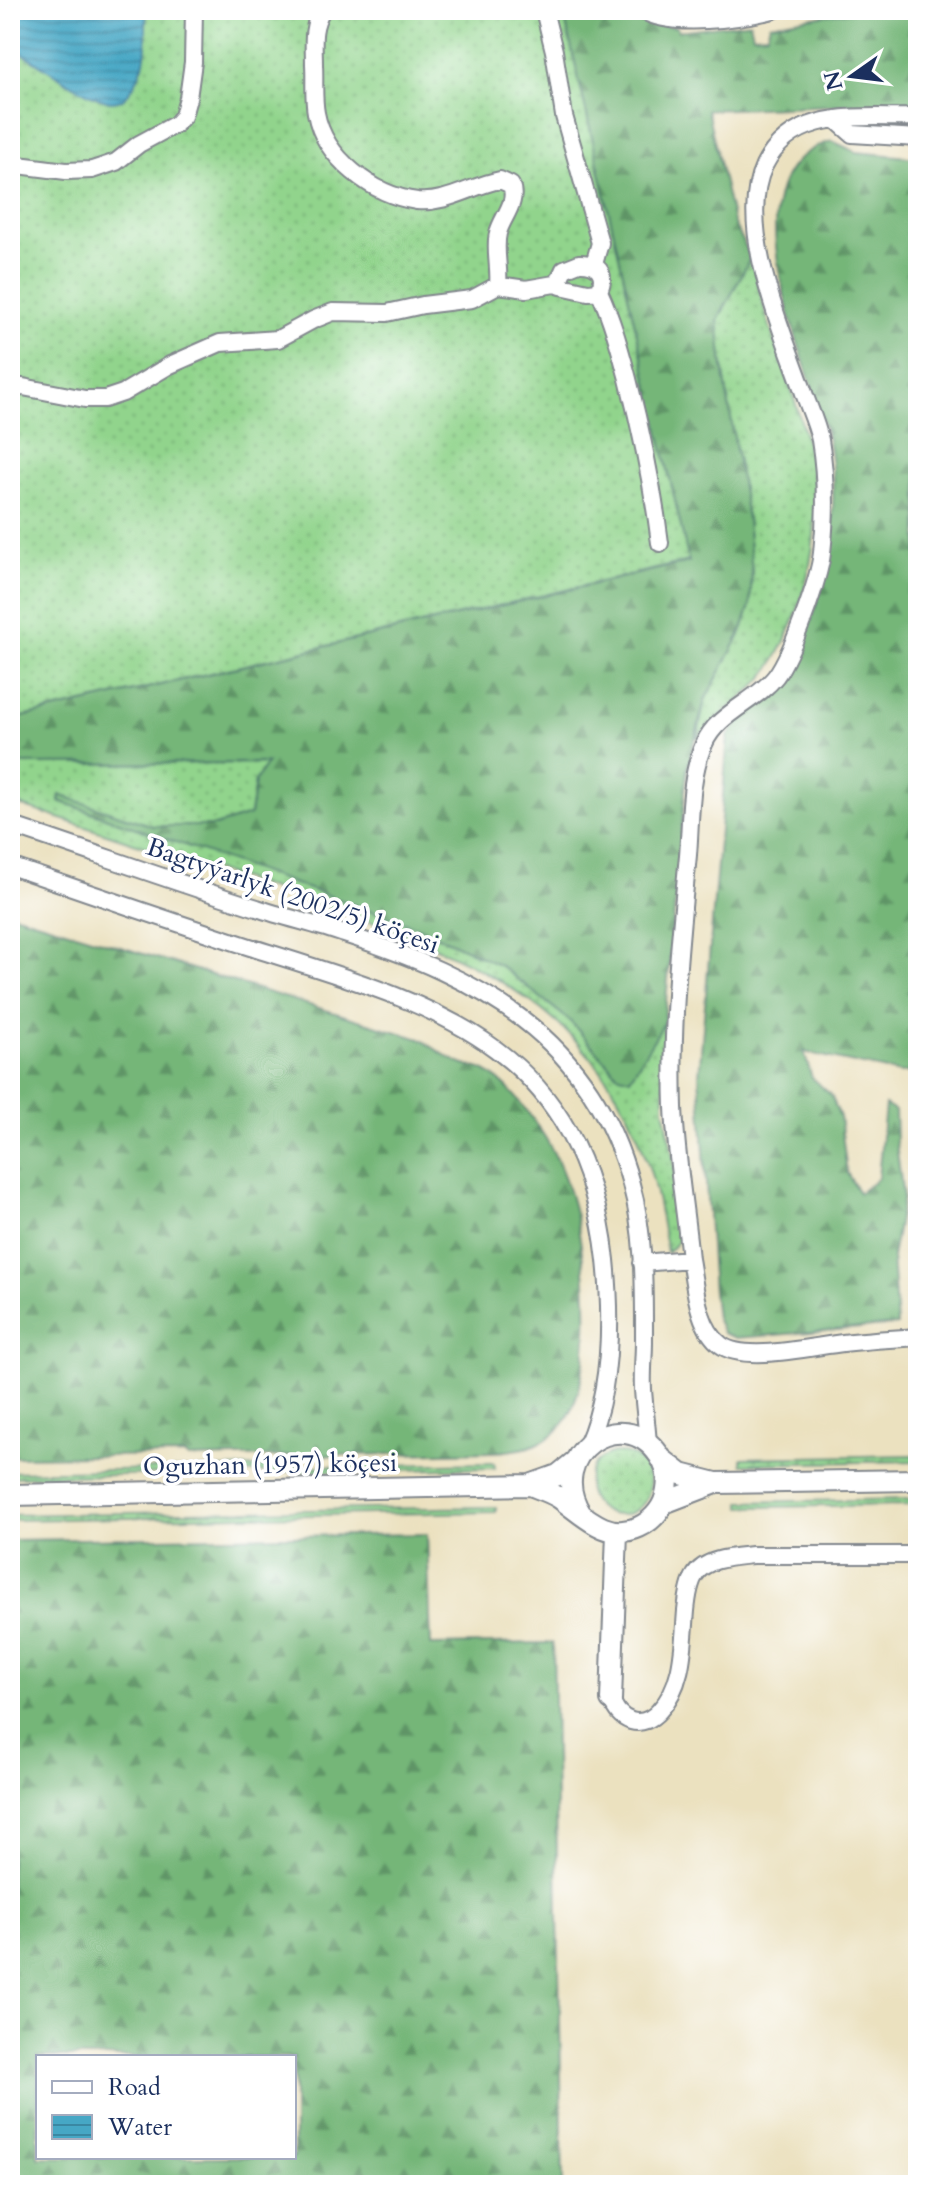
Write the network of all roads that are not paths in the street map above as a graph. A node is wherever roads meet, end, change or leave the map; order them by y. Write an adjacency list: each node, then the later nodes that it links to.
1 (194, 10): 9 (street)
2 (322, 10): 12 (street)
3 (544, 10): 10 (street)
4 (642, 10): 5 (street)
5 (774, 10)
6 (918, 117): 7 (street)
7 (836, 120): 8 (street); 18 (street)
8 (918, 138)
9 (10, 164)
10 (594, 264): 11 (street); 13 (street)
11 (560, 283): 12 (street); 13 (street)
12 (498, 285): 14 (street)
13 (599, 291): 15 (street)
14 (10, 388)
15 (660, 543)
16 (10, 825): 19 (street, Bagtyýarlyk (2002/5) köçesi)
17 (10, 866): 22 (street)
18 (690, 1259): 19 (street); 20 (street)
19 (642, 1263): 21 (street, Bagtyýarlyk (2002/5) köçesi)
20 (918, 1337)
21 (648, 1444): 22 (main road); 23 (main road)
22 (587, 1445): 24 (main road, Oguzhan (1957) köçesi)
23 (663, 1460): 26 (main road); 29 (main road)
24 (574, 1462): 27 (main road, Oguzhan (1957) köçesi); 30 (main road)
25 (918, 1480): 26 (main road)
26 (716, 1483): 29 (main road)
27 (530, 1485): 28 (main road, Oguzhan (1957) köçesi); 30 (main road, Oguzhan (1957) köçesi)
28 (10, 1495)
29 (664, 1503): 31 (main road)
30 (581, 1514): 31 (main road, Oguzhan (1957) köçesi)
31 (617, 1532): 33 (main road)
32 (918, 1555): 33 (street)
33 (611, 1700)

